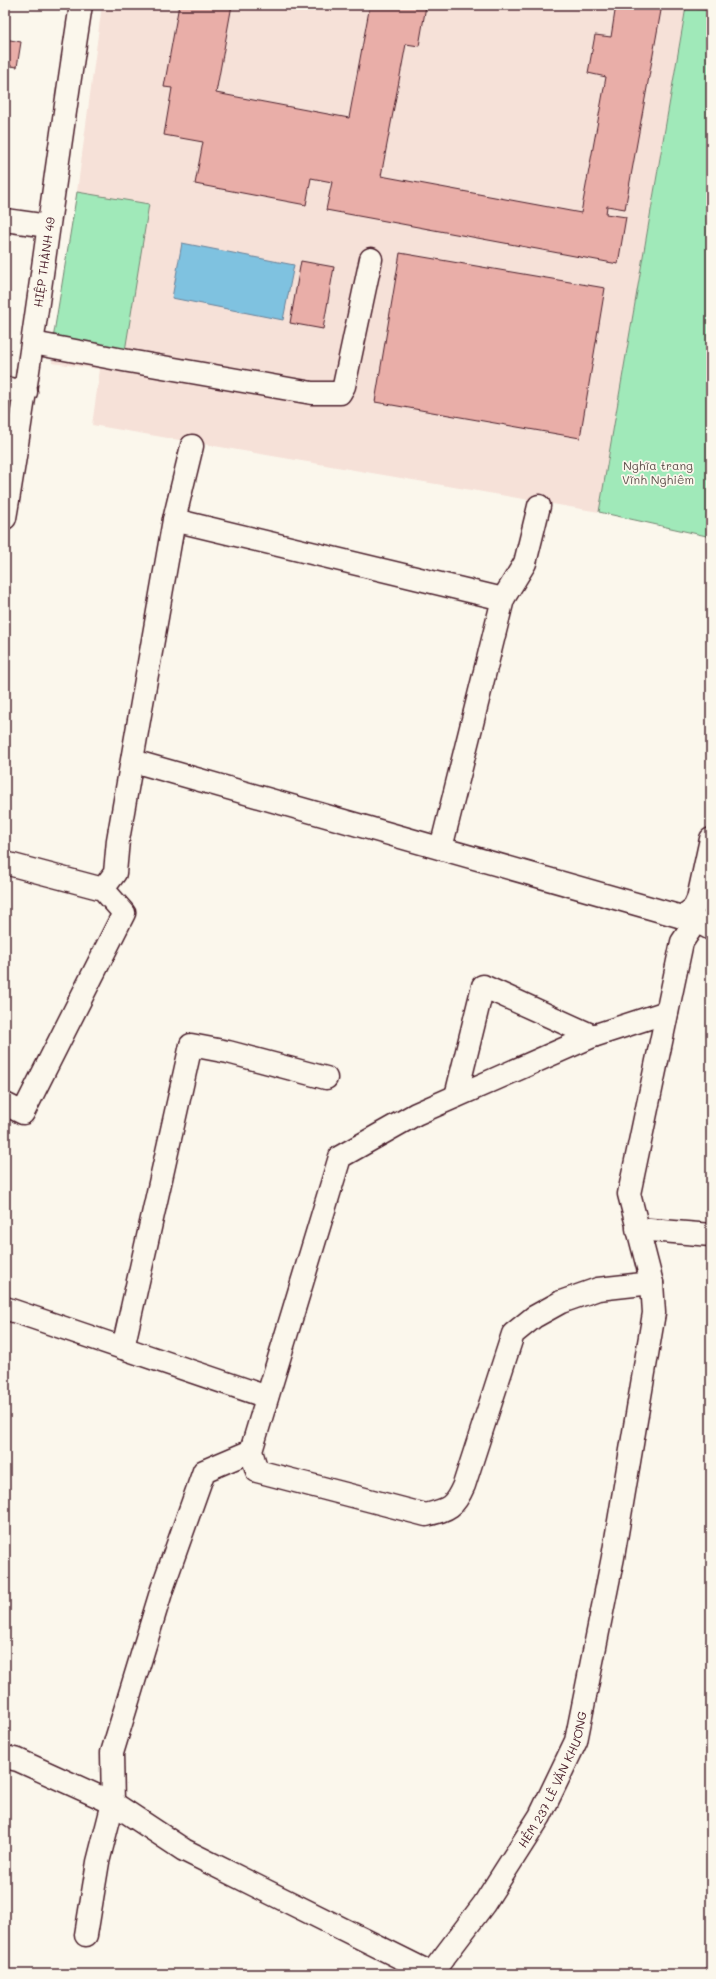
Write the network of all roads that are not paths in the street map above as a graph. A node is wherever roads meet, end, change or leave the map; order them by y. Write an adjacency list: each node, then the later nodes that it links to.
1 (81, 5): 3 (street, HIỆP THÀNH 49)
2 (5, 220): 3 (street)
3 (48, 226): 5 (street, HIỆP THÀNH 49)
4 (371, 259): 5 (street)
5 (33, 343): 7 (street, HIỆP THÀNH 49)
6 (5, 388): 7 (street)
7 (26, 392): 10 (street, HIỆP THÀNH 49)
8 (192, 446): 11 (street)
9 (539, 506): 12 (street)
10 (5, 518)
11 (174, 520): 12 (street); 13 (street)
12 (503, 599): 15 (street)
13 (133, 761): 15 (street); 17 (street)
14 (711, 839): 18 (street, HẺM 237 LÊ VĂN KHƯƠNG)
15 (441, 848): 18 (street)
16 (5, 863): 17 (street)
17 (103, 889): 23 (street)
18 (696, 923): 19 (street, HẺM 237 LÊ VĂN KHƯƠNG)
19 (667, 1012): 20 (street); 24 (street, HẺM 237 LÊ VĂN KHƯƠNG)
20 (593, 1036): 22 (street); 22 (street)
21 (326, 1078): 28 (street)
22 (456, 1096): 29 (street)
23 (5, 1104)
24 (637, 1229): 25 (street); 26 (street, HẺM 237 LÊ VĂN KHƯƠNG)
25 (711, 1236)
26 (652, 1283): 30 (street); 34 (street, HẺM 237 LÊ VĂN KHƯƠNG)
27 (5, 1308): 28 (street)
28 (123, 1348): 29 (street)
29 (267, 1397): 30 (street)
30 (251, 1451): 32 (street)
31 (5, 1757): 32 (street)
32 (113, 1803): 33 (street); 34 (street)
33 (86, 1934)
34 (431, 1973)

